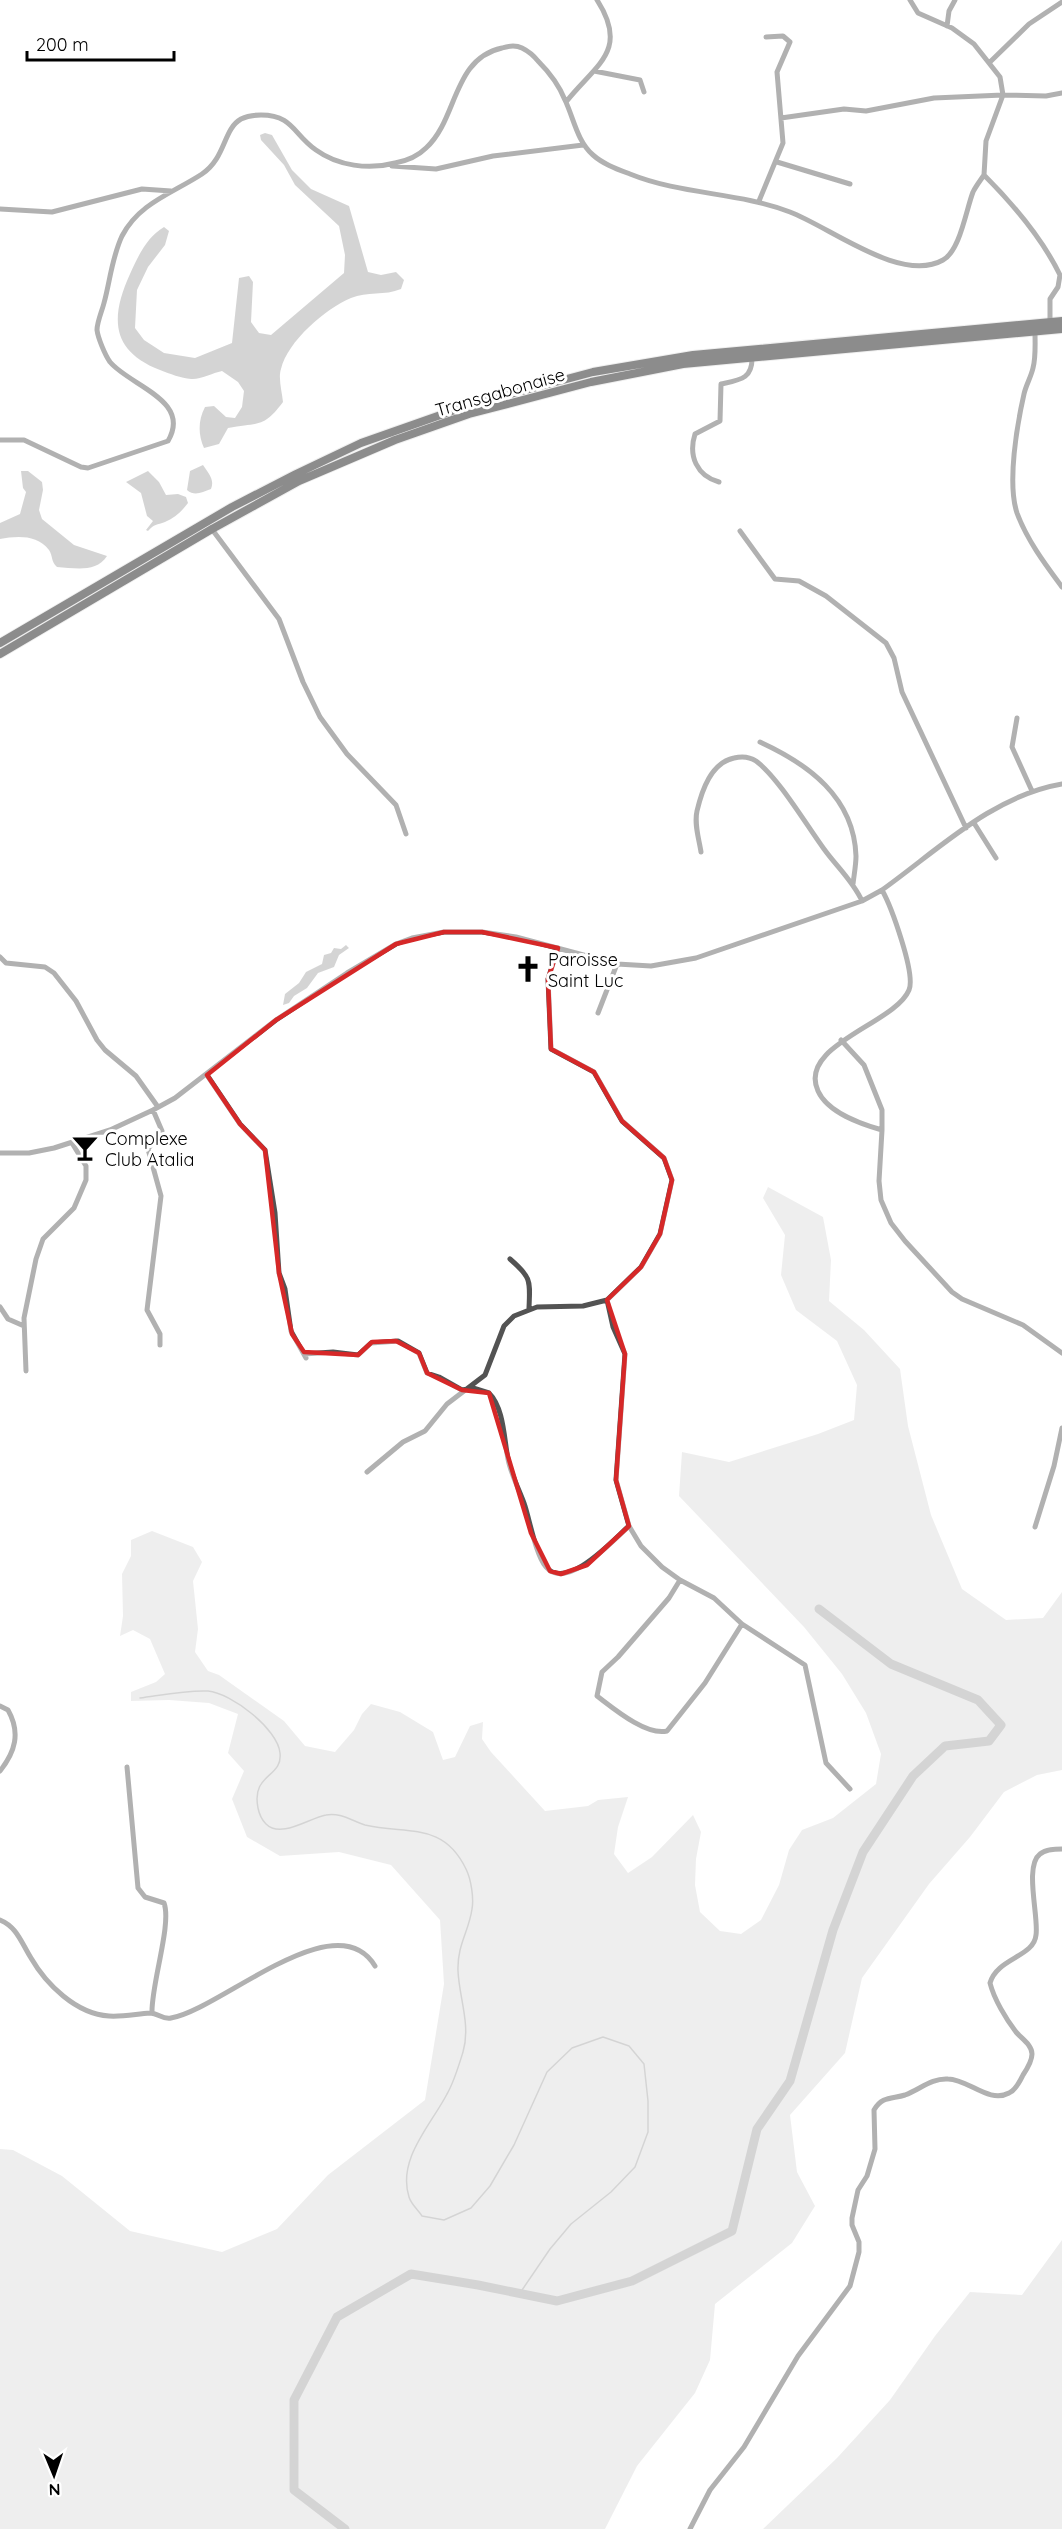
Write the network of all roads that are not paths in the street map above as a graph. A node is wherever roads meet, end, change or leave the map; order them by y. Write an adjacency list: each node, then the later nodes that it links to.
1 (597, 0): 8 (street)
2 (910, 0): 5 (street)
3 (955, 0): 5 (street)
4 (1062, 2): 7 (street)
5 (947, 26): 7 (street)
6 (766, 37): 13 (street)
7 (990, 62): 11 (street)
8 (594, 71): 9 (street); 12 (street)
9 (644, 92)
10 (1062, 93): 11 (street)
11 (1003, 95): 13 (street); 17 (street)
12 (566, 102): 14 (street); 16 (street)
13 (781, 118): 15 (street)
14 (583, 144): 16 (street); 20 (street)
15 (777, 162): 18 (street); 20 (street)
16 (381, 166): 19 (street)
17 (984, 175): 20 (street); 23 (street)
18 (850, 184)
19 (173, 191): 21 (street); 27 (street)
20 (759, 201)
21 (0, 209)
22 (1062, 321): 23 (highway, Transgabonaise)
23 (1050, 323): 29 (highway, Transgabonaise)
24 (1062, 329): 25 (highway, Transgabonaise)
25 (1035, 332): 26 (highway, Transgabonaise); 31 (street)
26 (752, 356): 28 (street); 29 (highway, Transgabonaise)
27 (0, 440)
28 (719, 482)
29 (210, 525): 32 (highway, Transgabonaise); 33 (highway, Transgabonaise); 40 (street)
30 (740, 531): 39 (street)
31 (1062, 587)
32 (0, 644)
33 (0, 654)
34 (1017, 718): 37 (street)
35 (760, 742): 43 (street)
36 (1062, 784): 37 (street)
37 (1032, 791): 38 (street)
38 (974, 823): 39 (street); 42 (street)
39 (966, 828): 44 (street)
40 (406, 834)
41 (701, 852): 43 (street)
42 (996, 858)
43 (853, 884): 45 (street)
44 (882, 890): 45 (street); 50 (street)
45 (862, 901): 48 (street)
46 (558, 948): 48 (street); 51 (street); 57 (street)
47 (0, 957): 52 (street)
48 (617, 964): 49 (street)
49 (598, 1013)
50 (841, 1040): 53 (street); 53 (street)
51 (207, 1075): 52 (street); 64 (street)
52 (155, 1109): 54 (street); 61 (street)
53 (882, 1130): 62 (street)
54 (72, 1143): 55 (street); 60 (street)
55 (0, 1153)
56 (510, 1259): 59 (street)
57 (607, 1300): 59 (street); 67 (street)
58 (0, 1307): 60 (street)
59 (529, 1308): 64 (street)
60 (24, 1326): 63 (street)
61 (160, 1345)
62 (1062, 1353)
63 (26, 1371)
64 (462, 1390): 66 (street); 67 (street)
65 (1062, 1428): 68 (street)
66 (367, 1472)
67 (629, 1526): 69 (street)
68 (1035, 1527)
69 (680, 1580): 70 (street); 70 (street)
70 (742, 1624): 74 (street)
71 (0, 1706): 73 (street)
72 (127, 1767): 78 (street)
73 (0, 1771)
74 (850, 1789)
75 (1062, 1849): 79 (street)
76 (0, 1920): 78 (street)
77 (375, 1966): 78 (street)
78 (152, 2013)
79 (690, 2529)

